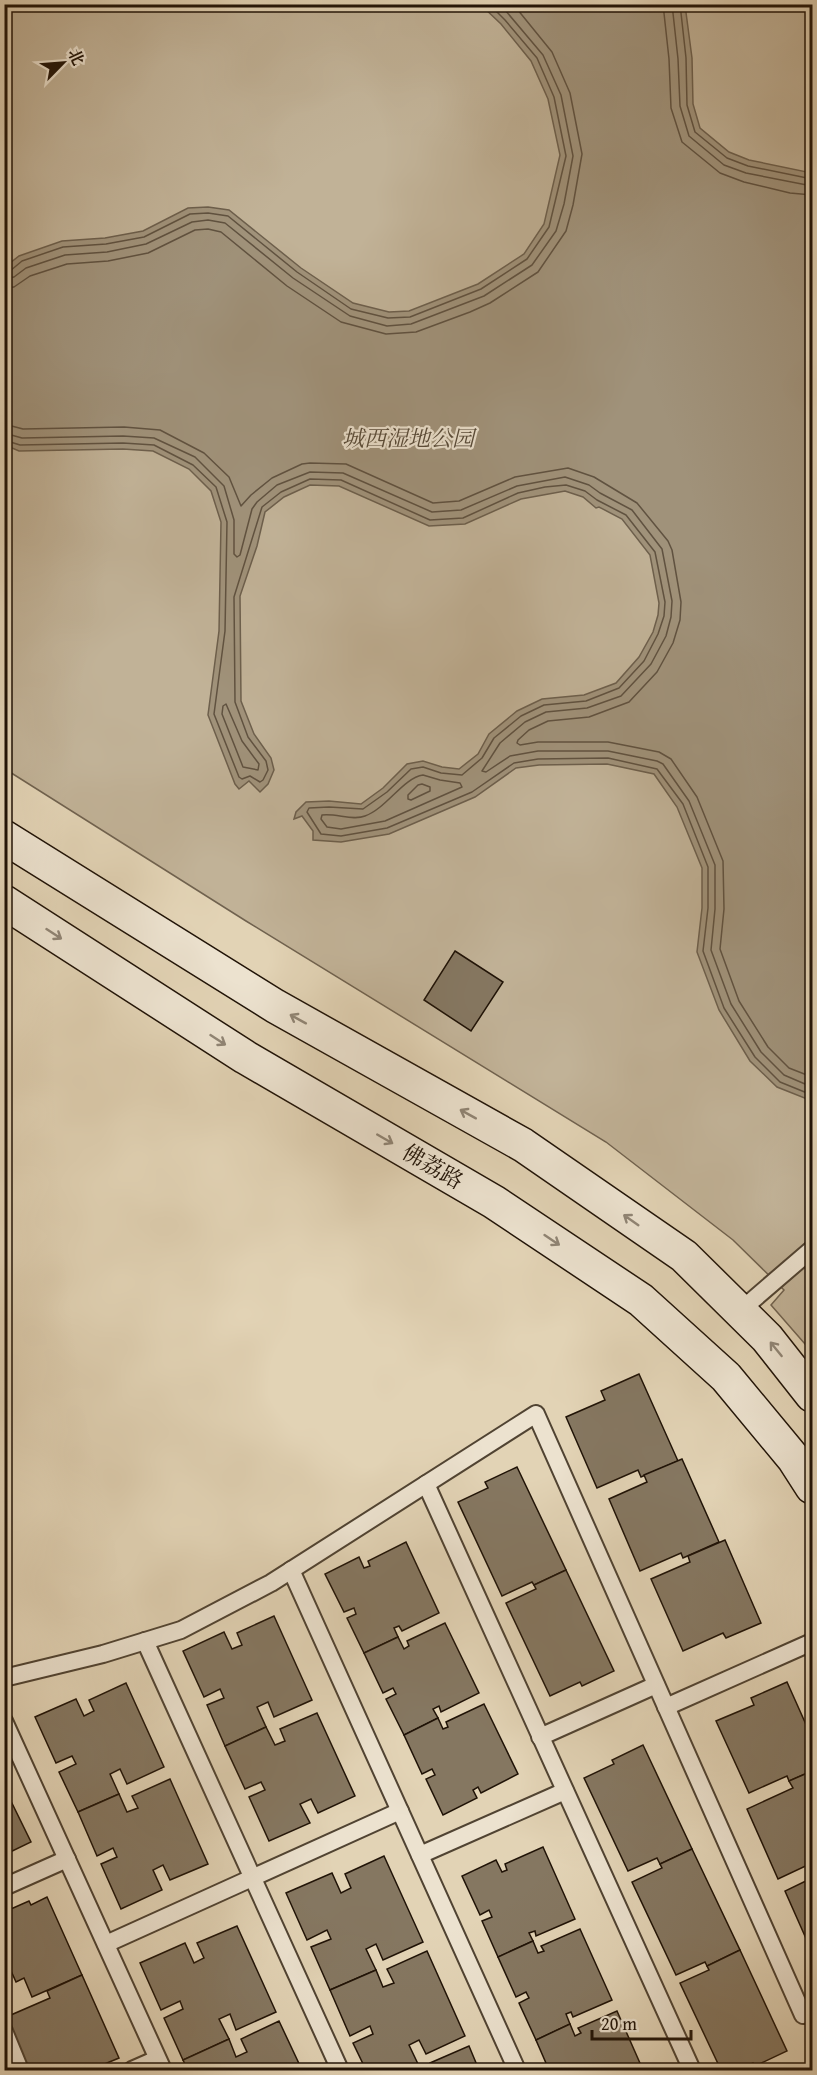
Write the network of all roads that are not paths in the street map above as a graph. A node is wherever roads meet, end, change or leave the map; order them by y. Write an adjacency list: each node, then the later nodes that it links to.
1 (4, 837): 4 (main road, one-way to 1)
2 (4, 902): 7 (main road, 佛荔路, one-way to 7)
3 (813, 1249): 4 (lane)
4 (740, 1311): 5 (main road, one-way to 4)
5 (813, 1395)
6 (426, 1484): 8 (lane); 12 (lane); 15 (lane)
7 (813, 1488)
8 (291, 1570): 9 (lane); 17 (lane)
9 (145, 1641): 11 (lane); 20 (lane)
10 (813, 1642): 13 (lane)
11 (4, 1678)
12 (656, 1685): 13 (lane); 15 (lane)
13 (666, 1707): 23 (lane)
14 (4, 1720): 19 (lane)
15 (540, 1737): 16 (lane)
16 (565, 1791): 18 (lane); 30 (lane)
17 (400, 1811): 18 (lane); 20 (lane)
18 (420, 1855): 29 (lane)
19 (67, 1859): 21 (lane); 22 (lane)
20 (253, 1878): 22 (lane); 28 (lane)
21 (4, 1887)
22 (106, 1944): 25 (lane)
23 (803, 2015)
24 (4, 2031): 26 (lane)
25 (160, 2065): 27 (lane)
26 (20, 2070)
27 (132, 2070)
28 (340, 2070)
29 (517, 2070)
30 (692, 2070)

